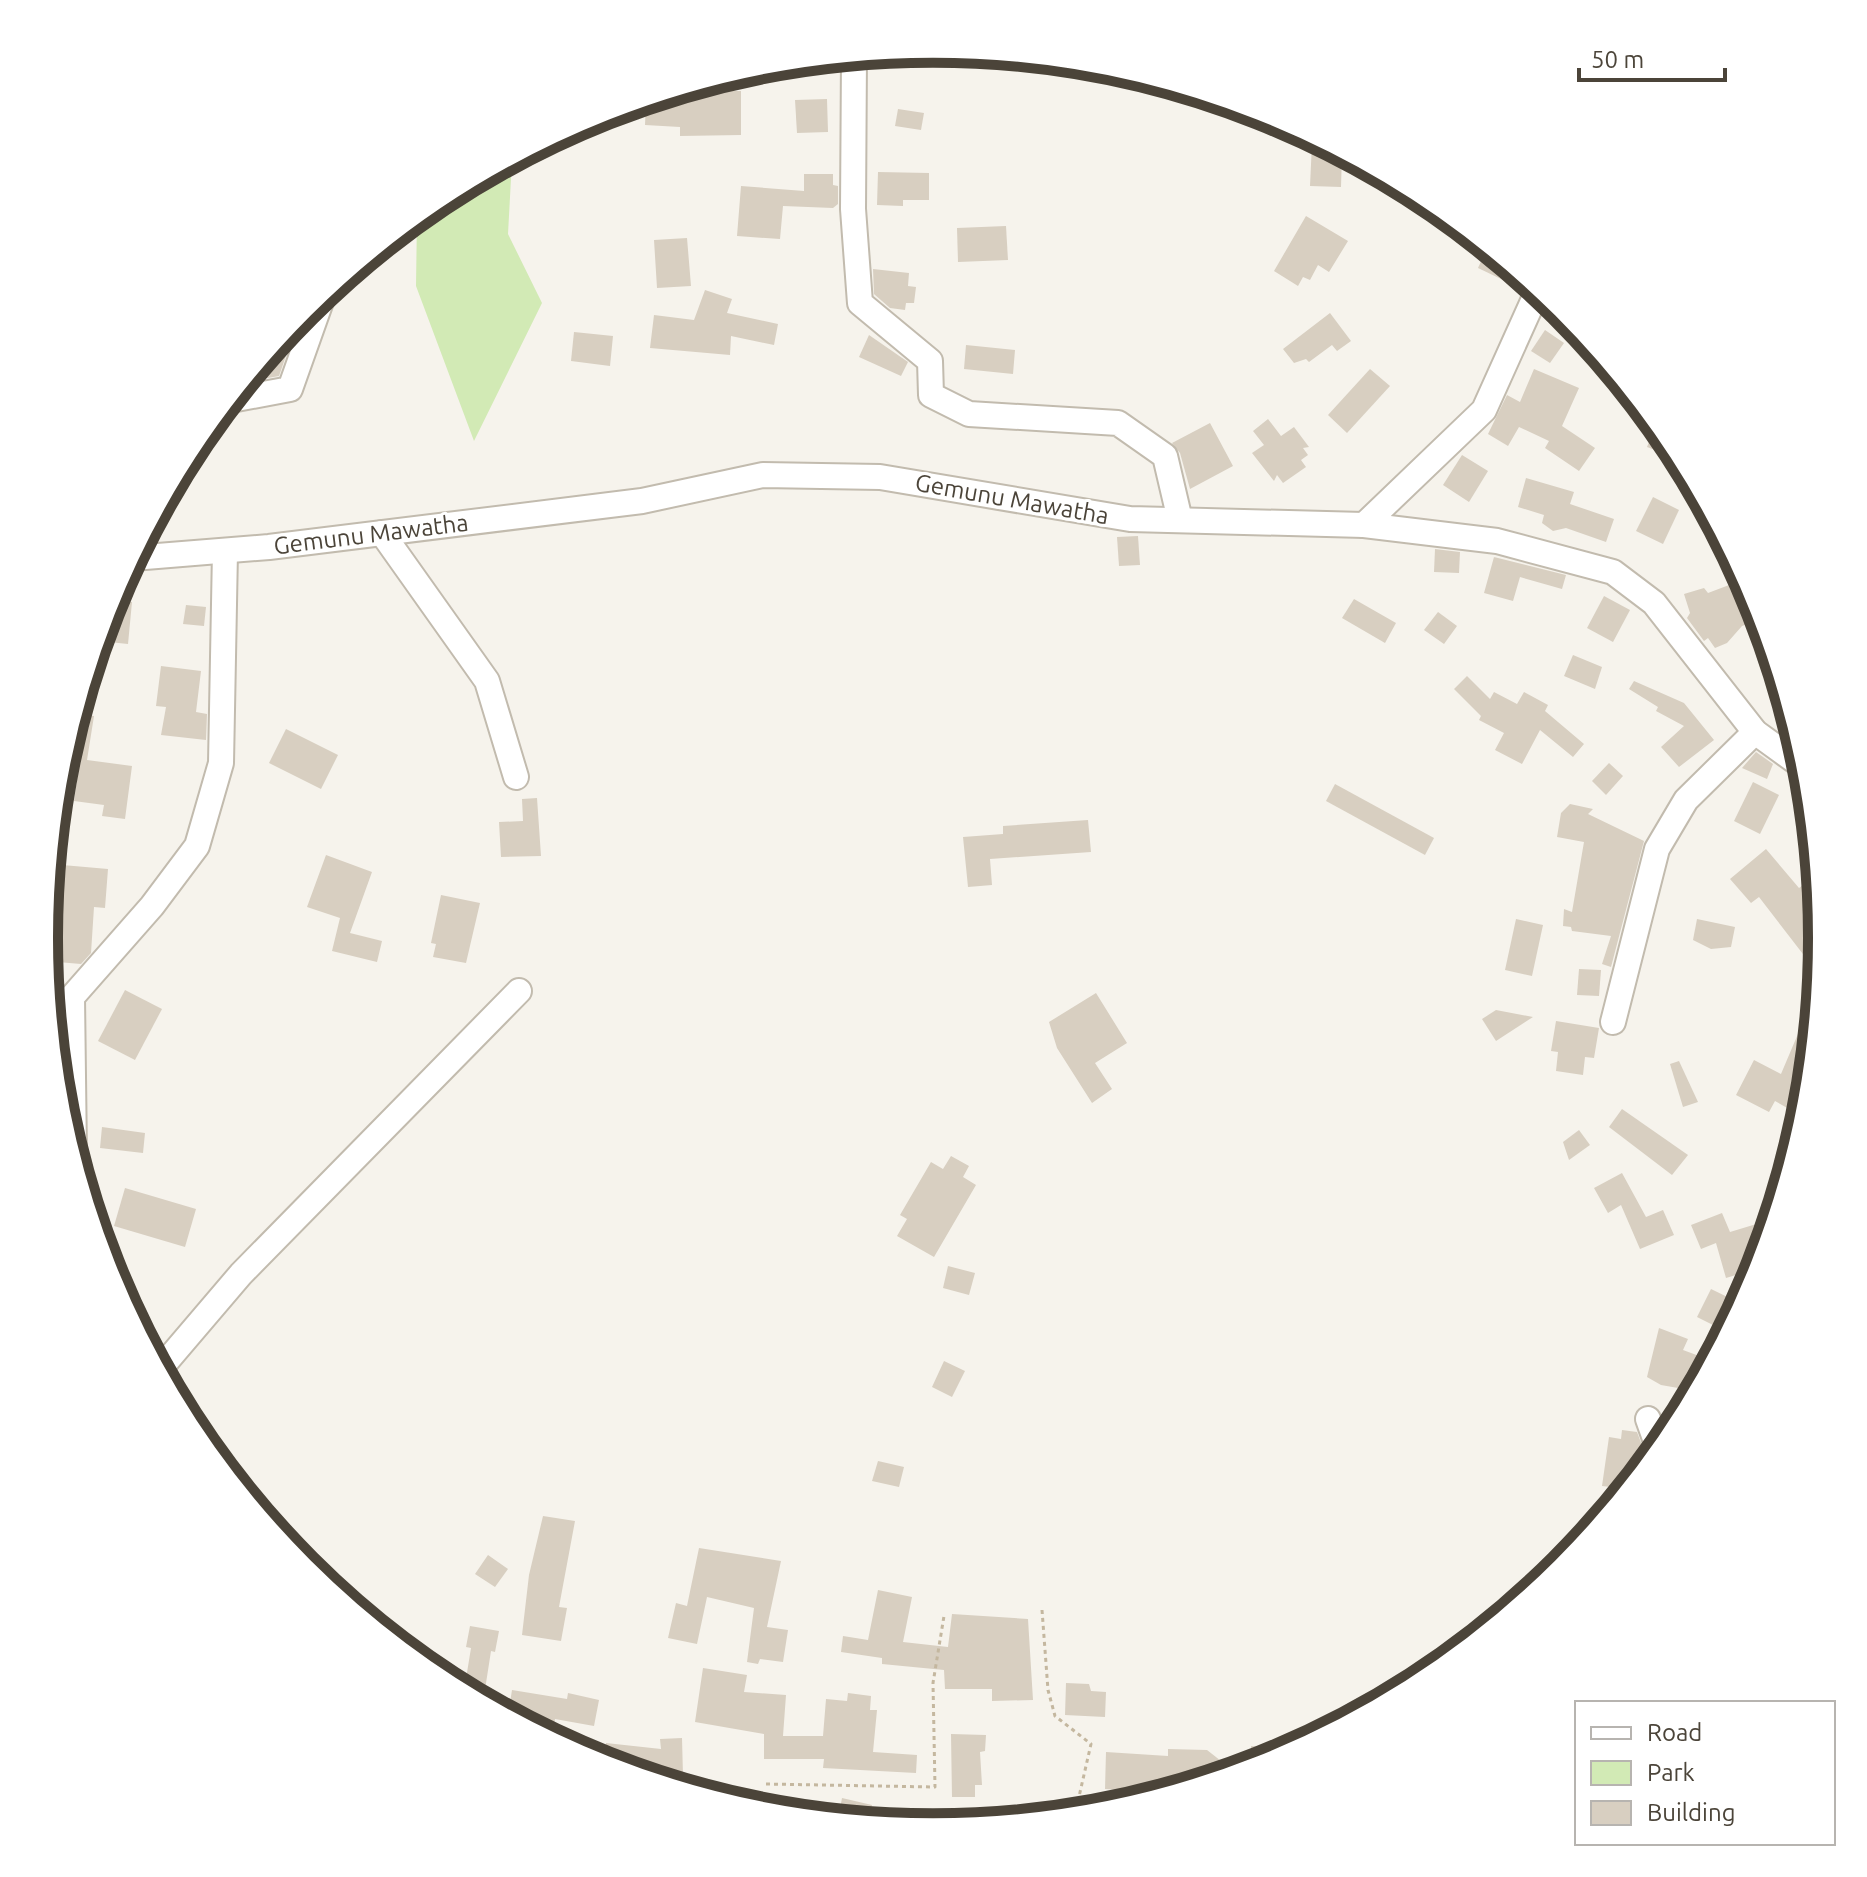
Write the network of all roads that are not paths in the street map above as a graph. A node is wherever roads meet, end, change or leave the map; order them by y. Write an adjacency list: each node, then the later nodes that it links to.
1 (854, 67): 5 (street)
2 (1533, 301): 6 (street)
3 (315, 318): 4 (street)
4 (246, 397)
5 (1180, 520): 6 (street, Gemunu Mawatha); 7 (street, Gemunu Mawatha)
6 (1364, 525): 10 (street, Gemunu Mawatha)
7 (382, 533): 8 (street, Gemunu Mawatha); 12 (street)
8 (225, 551): 9 (street, Gemunu Mawatha); 15 (street)
9 (145, 557)
10 (1755, 732): 11 (street, Gemunu Mawatha); 14 (street)
11 (1789, 757)
12 (516, 777)
13 (519, 991): 16 (street)
14 (1613, 1022)
15 (73, 1099)
16 (167, 1361)
17 (1648, 1419): 18 (street)
18 (1654, 1435)

